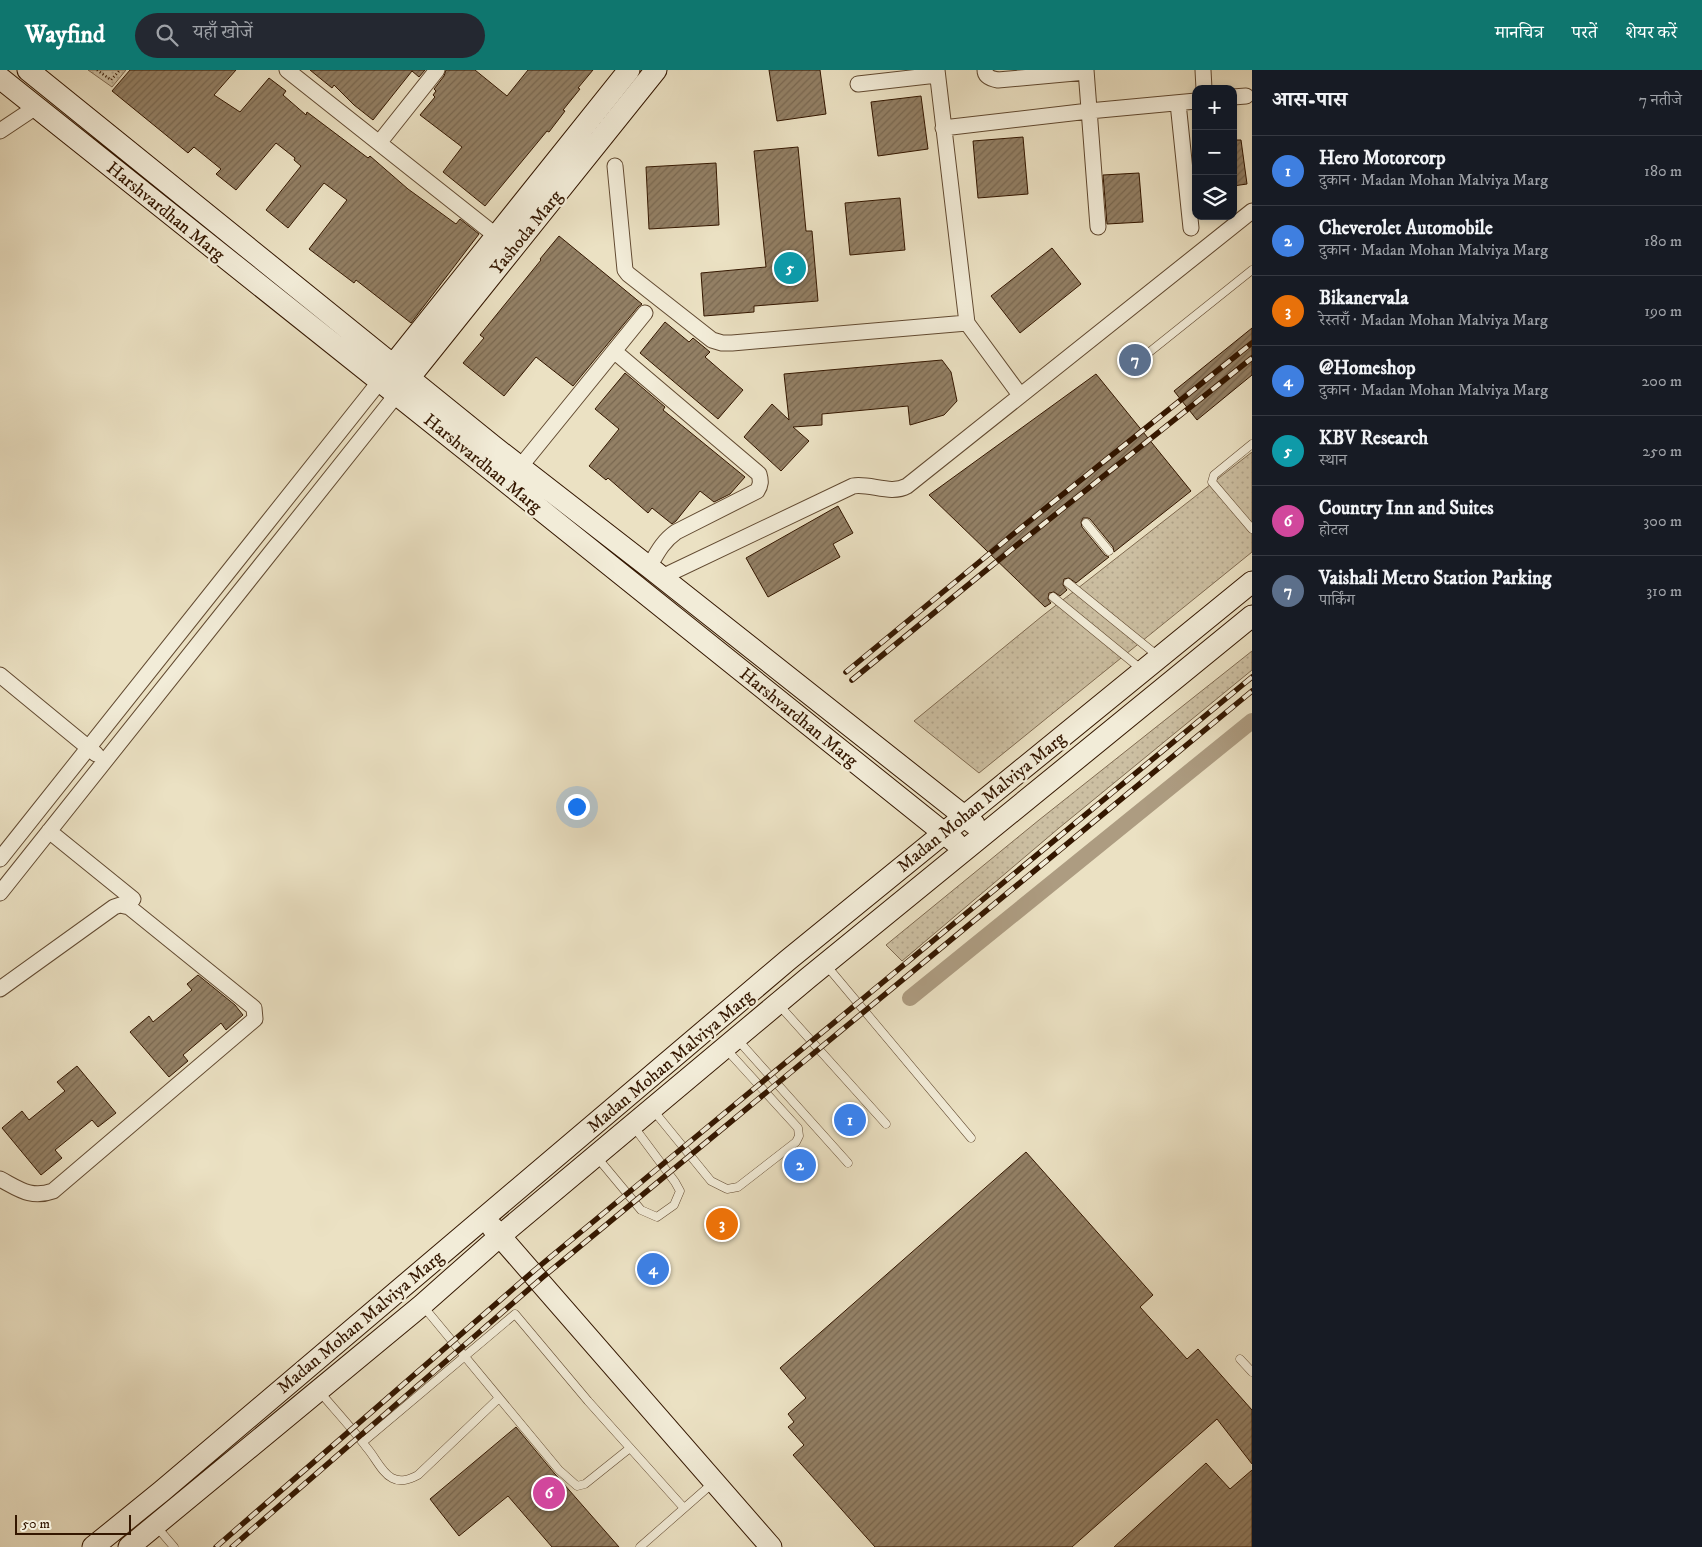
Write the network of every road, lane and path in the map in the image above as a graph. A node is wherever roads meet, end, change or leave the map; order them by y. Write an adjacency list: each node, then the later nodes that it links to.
1 (28, 70): 15 (street, Harshvardhan Marg)
2 (97, 70): 3 (path)
3 (120, 70)
4 (287, 70): 22 (street)
5 (438, 70): 22 (street)
6 (629, 70): 27 (street, Yashoda Marg)
7 (656, 70): 27 (street, Yashoda Marg)
8 (985, 70): 10 (street)
9 (1203, 70): 14 (street)
10 (1086, 71): 19 (street)
11 (937, 73): 13 (street); 20 (street)
12 (0, 78): 18 (street, Harshvardhan Marg)
13 (858, 84)
14 (1204, 85)
15 (56, 93): 18 (street); 33 (street, Harshvardhan Marg)
16 (1192, 101): 17 (street)
17 (1178, 103): 19 (street); 26 (street)
18 (36, 107): 21 (street); 33 (street, Harshvardhan Marg)
19 (1089, 111): 20 (street); 25 (street)
20 (943, 128): 30 (street)
21 (0, 131)
22 (379, 143): 27 (street)
23 (616, 166): 30 (street)
24 (1252, 211): 34 (street)
25 (1098, 227)
26 (1190, 228)
27 (505, 242): 33 (street, Yashoda Marg)
28 (1252, 270): 32 (lane)
29 (645, 313): 31 (street)
30 (967, 323): 34 (street)
31 (614, 352): 36 (street); 40 (street)
32 (1127, 370)
33 (395, 379): 36 (street, Harshvardhan Marg); 48 (street); 49 (street); 52 (street, Harshvardhan Marg)
34 (1020, 395): 40 (street)
35 (1252, 444): 38 (lane)
36 (520, 467): 40 (street, Harshvardhan Marg)
37 (1086, 523): 39 (lane)
38 (1252, 530)
39 (1109, 551)
40 (656, 572): 50 (street, Harshvardhan Marg)
41 (1252, 582): 45 (street, Madan Mohan Malviya Marg)
42 (1068, 584): 45 (lane)
43 (1053, 597): 46 (lane)
44 (1252, 616): 53 (street, Madan Mohan Malviya Marg)
45 (1159, 657): 46 (street, Madan Mohan Malviya Marg)
46 (1143, 671): 50 (street, Madan Mohan Malviya Marg)
47 (0, 675): 48 (street)
48 (89, 748): 49 (street); 55 (street)
49 (105, 761): 51 (street)
50 (964, 817): 52 (street, Madan Mohan Malviya Marg); 53 (street, Harshvardhan Marg)
51 (49, 831): 56 (street); 57 (street)
52 (944, 833): 54 (street, Harshvardhan Marg); 69 (street, Madan Mohan Malviya Marg)
53 (985, 833): 54 (street, Madan Mohan Malviya Marg)
54 (965, 850): 58 (street, Madan Mohan Malviya Marg)
55 (0, 859)
56 (0, 893)
57 (133, 899)
58 (825, 964): 60 (street, Madan Mohan Malviya Marg); 65 (lane)
59 (0, 989): 68 (street)
60 (778, 1003): 61 (street, Madan Mohan Malviya Marg); 63 (lane)
61 (730, 1043): 62 (street, Madan Mohan Malviya Marg); 62 (lane); 67 (lane)
62 (652, 1109): 64 (street, Madan Mohan Malviya Marg)
63 (886, 1124)
64 (632, 1125): 66 (street, Madan Mohan Malviya Marg); 66 (lane)
65 (971, 1138)
66 (596, 1156): 70 (street, Madan Mohan Malviya Marg)
67 (848, 1163)
68 (0, 1179)
69 (484, 1218): 70 (street); 82 (street, Madan Mohan Malviya Marg)
70 (500, 1236): 71 (street, Madan Mohan Malviya Marg); 79 (street)
71 (422, 1305): 72 (lane); 75 (street, Madan Mohan Malviya Marg)
72 (463, 1356): 76 (lane); 77 (lane); 78 (lane)
73 (1240, 1358): 74 (lane)
74 (1252, 1372)
75 (318, 1390): 77 (lane); 81 (street, Madan Mohan Malviya Marg)
76 (499, 1398): 77 (lane); 78 (lane)
77 (363, 1442)
78 (630, 1448): 80 (lane)
79 (714, 1482): 80 (lane); 86 (street)
80 (683, 1507): 85 (lane)
81 (156, 1525): 83 (street, Madan Mohan Malviya Marg); 84 (lane)
82 (93, 1547)
83 (129, 1547)
84 (174, 1547)
85 (640, 1547)
86 (771, 1547)

